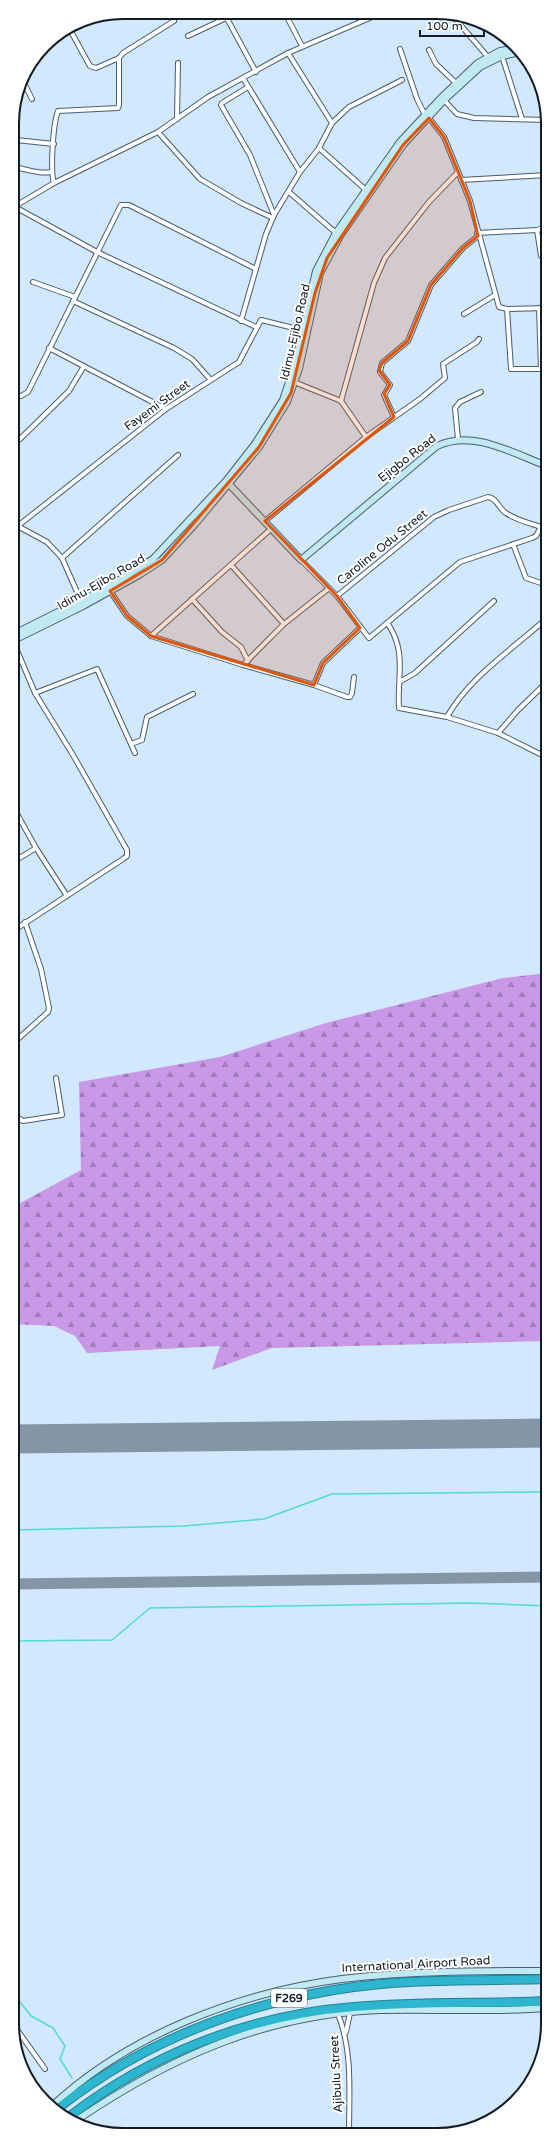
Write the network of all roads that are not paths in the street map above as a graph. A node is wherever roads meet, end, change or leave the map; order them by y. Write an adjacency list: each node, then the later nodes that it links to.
1 (224, 19): 8 (street)
2 (227, 19): 19 (street)
3 (288, 19): 9 (street)
4 (364, 19): 9 (street)
5 (174, 21): 17 (street)
6 (457, 21): 16 (street)
7 (72, 33): 17 (street)
8 (188, 36)
9 (302, 46): 13 (street)
10 (400, 49): 27 (street)
11 (509, 49): 16 (main road, Idimu-Ejibo Road)
12 (430, 50): 22 (street)
13 (288, 54): 19 (street); 31 (street)
14 (514, 54): 15 (main road, Idimu-Ejibo Road)
15 (502, 56): 26 (main road, Idimu-Ejibo Road); 29 (street)
16 (488, 57): 22 (main road, Idimu-Ejibo Road)
17 (119, 58): 34 (street)
18 (178, 63): 28 (street)
19 (256, 72): 20 (street)
20 (243, 78): 24 (street); 28 (street)
21 (402, 80): 31 (street)
22 (456, 82): 27 (main road, Idimu-Ejibo Road)
23 (26, 87): 25 (street)
24 (248, 87): 38 (street); 47 (street)
25 (32, 99)
26 (444, 100): 27 (main road, Idimu-Ejibo Road); 29 (street)
27 (427, 116): 39 (street); 43 (main road, Idimu-Ejibo Road); 69 (main road, Idimu-Ejibo Road)
28 (177, 118): 32 (street)
29 (522, 119): 30 (street)
30 (541, 120)
31 (332, 123): 35 (street)
32 (158, 132): 42 (street); 47 (street)
33 (19, 140): 34 (street)
34 (54, 144): 37 (street)
35 (319, 148): 38 (street); 43 (street)
36 (19, 168): 37 (street)
37 (51, 172): 42 (street)
38 (300, 172): 44 (street)
39 (458, 172): 41 (street); 72 (street)
40 (541, 175): 41 (street)
41 (461, 180): 51 (street)
42 (54, 182): 45 (street)
43 (366, 190): 50 (main road, Idimu-Ejibo Road)
44 (289, 192): 47 (street); 50 (street)
45 (19, 204)
46 (19, 210): 52 (street)
47 (274, 216): 54 (street)
48 (541, 229): 49 (street)
49 (536, 230): 51 (street); 53 (street)
50 (336, 234): 63 (main road, Idimu-Ejibo Road)
51 (478, 234): 56 (street); 74 (street)
52 (97, 252): 54 (street); 57 (street); 61 (street)
53 (541, 256)
54 (256, 269): 61 (street)
55 (33, 282): 57 (street)
56 (495, 295): 59 (street); 60 (street)
57 (74, 299): 65 (street); 68 (street)
58 (539, 308): 59 (street); 67 (street)
59 (507, 309): 67 (street)
60 (464, 314)
61 (242, 321): 62 (street)
62 (256, 327): 63 (street); 68 (street, Fayemi Street)
63 (302, 330): 80 (main road, Idimu-Ejibo Road)
64 (479, 339): 74 (street)
65 (48, 348): 66 (street); 71 (street)
66 (84, 366): 73 (street); 76 (street)
67 (541, 369)
68 (210, 379): 73 (street, Fayemi Street)
69 (294, 382): 72 (street); 80 (main road, Idimu-Ejibo Road)
70 (481, 392): 77 (street)
71 (19, 395)
72 (341, 401): 75 (street)
73 (166, 409): 82 (street, Fayemi Street)
74 (394, 417): 75 (street)
75 (366, 437): 81 (street)
76 (19, 439)
77 (458, 439): 79 (main road, Ejigbo Road); 87 (main road, Ejigbo Road)
78 (178, 455): 86 (street)
79 (541, 464)
80 (228, 483): 81 (main road); 91 (main road, Idimu-Ejibo Road); 94 (main road, Idimu-Ejibo Road)
81 (265, 521): 84 (main road)
82 (19, 525): 86 (street)
83 (541, 527): 85 (street); 92 (street, Caroline Odu Street)
84 (272, 528): 87 (main road); 88 (street)
85 (513, 544): 89 (street); 98 (street)
86 (62, 558): 94 (street)
87 (300, 560): 90 (street)
88 (231, 565): 93 (street); 97 (street)
89 (541, 583)
90 (328, 589): 92 (street); 97 (street)
91 (110, 591): 101 (street); 102 (main road, Idimu-Ejibo Road)
92 (336, 596): 99 (street)
93 (192, 599): 101 (street); 104 (street)
94 (80, 601): 100 (main road, Idimu-Ejibo Road)
95 (494, 601): 107 (street)
96 (541, 623): 112 (street)
97 (284, 624): 104 (street)
98 (388, 624): 99 (street); 107 (street)
99 (360, 628): 108 (street)
100 (19, 632)
101 (151, 636): 105 (street)
102 (19, 638)
103 (19, 655): 110 (street)
104 (248, 661): 105 (street)
105 (243, 665): 108 (street)
106 (354, 677): 108 (street)
107 (401, 681): 112 (street)
108 (314, 685)
109 (541, 688): 113 (street)
110 (35, 693): 114 (street); 120 (street)
111 (193, 694): 114 (street)
112 (447, 718): 113 (street)
113 (498, 733): 116 (street)
114 (131, 744): 115 (street)
115 (136, 753)
116 (541, 753)
117 (19, 816): 118 (street)
118 (36, 848): 119 (street); 120 (street)
119 (19, 858)
120 (67, 896): 121 (street)
121 (25, 922): 122 (street); 123 (street)
122 (19, 926)
123 (19, 1038)
124 (56, 1078): 125 (street)
125 (19, 1118)
126 (541, 1971): 135 (main road, International Airport Road)
127 (541, 1979): 136 (highway, International Airport Road / F269)
128 (541, 2001): 137 (highway, F269)
129 (541, 2008): 130 (main road)
130 (350, 2013): 131 (main road); 133 (street)
131 (338, 2014): 133 (street, Ajibulu Street); 138 (main road)
132 (20, 2033): 134 (street)
133 (346, 2033): 139 (street, Ajibulu Street)
134 (45, 2069)
135 (56, 2103)
136 (61, 2106)
137 (72, 2114)
138 (80, 2118)
139 (349, 2128)

